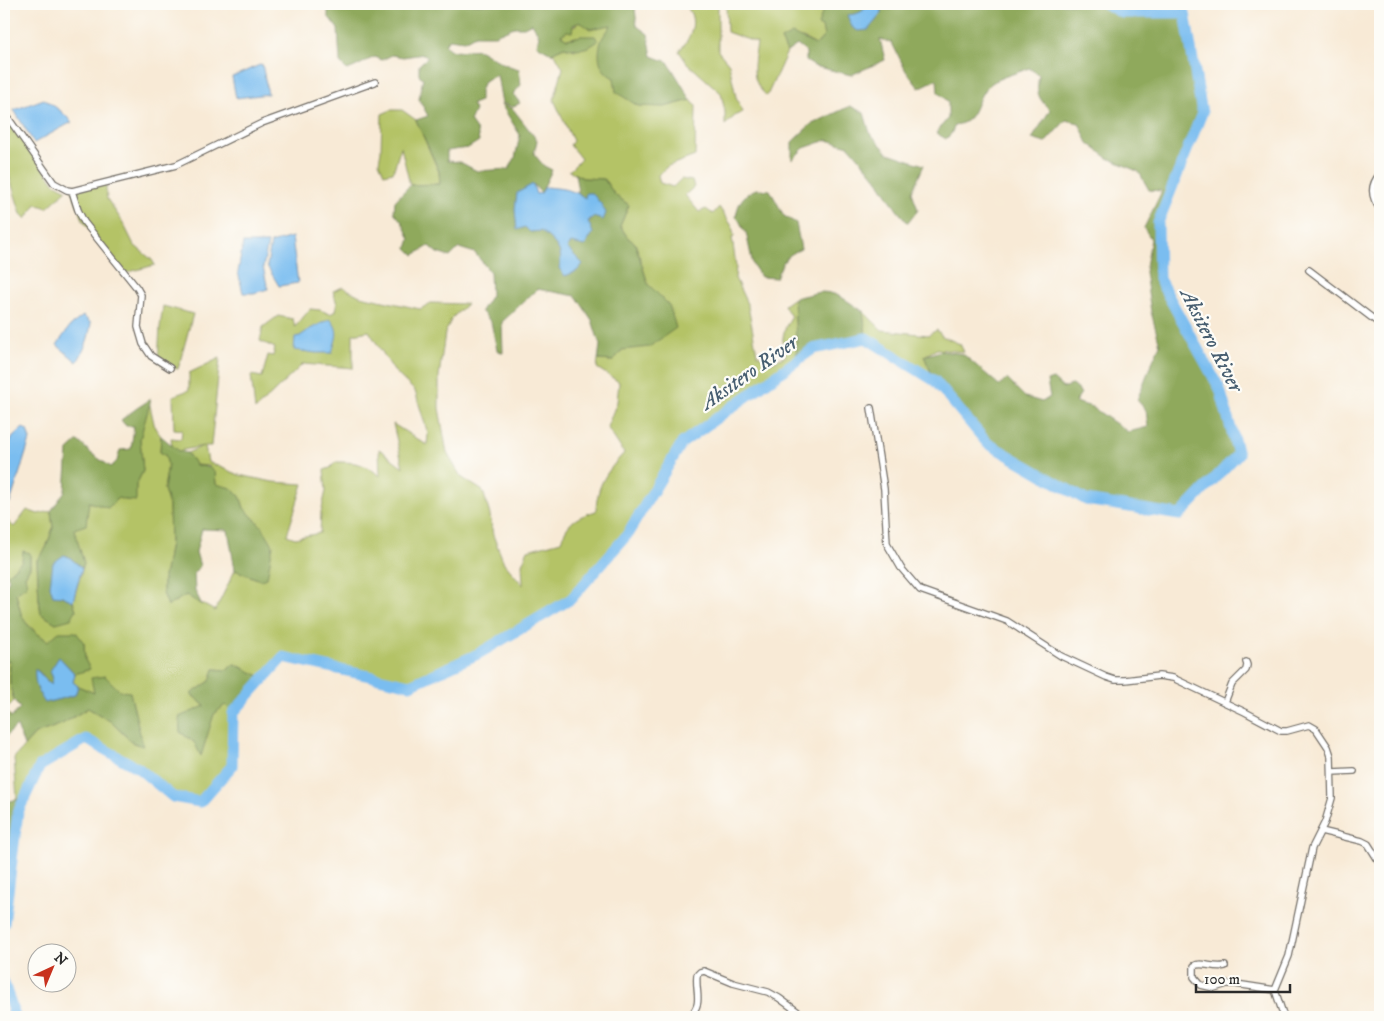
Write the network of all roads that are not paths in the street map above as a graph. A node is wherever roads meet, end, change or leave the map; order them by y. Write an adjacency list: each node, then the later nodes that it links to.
1 (375, 82): 4 (street)
2 (4, 112): 4 (street)
3 (1380, 174): 5 (street)
4 (72, 191): 8 (street)
5 (1380, 209)
6 (1309, 270): 7 (street)
7 (1380, 324)
8 (170, 368)
9 (871, 408): 11 (street)
10 (1246, 662): 11 (street)
11 (1225, 702): 13 (street)
12 (1354, 771): 13 (street)
13 (1332, 772): 14 (street)
14 (1321, 831): 15 (street); 17 (street)
15 (1380, 863)
16 (1225, 966): 17 (street)
17 (1275, 990): 20 (street)
18 (689, 1017): 19 (street)
19 (805, 1017)
20 (1284, 1017)

